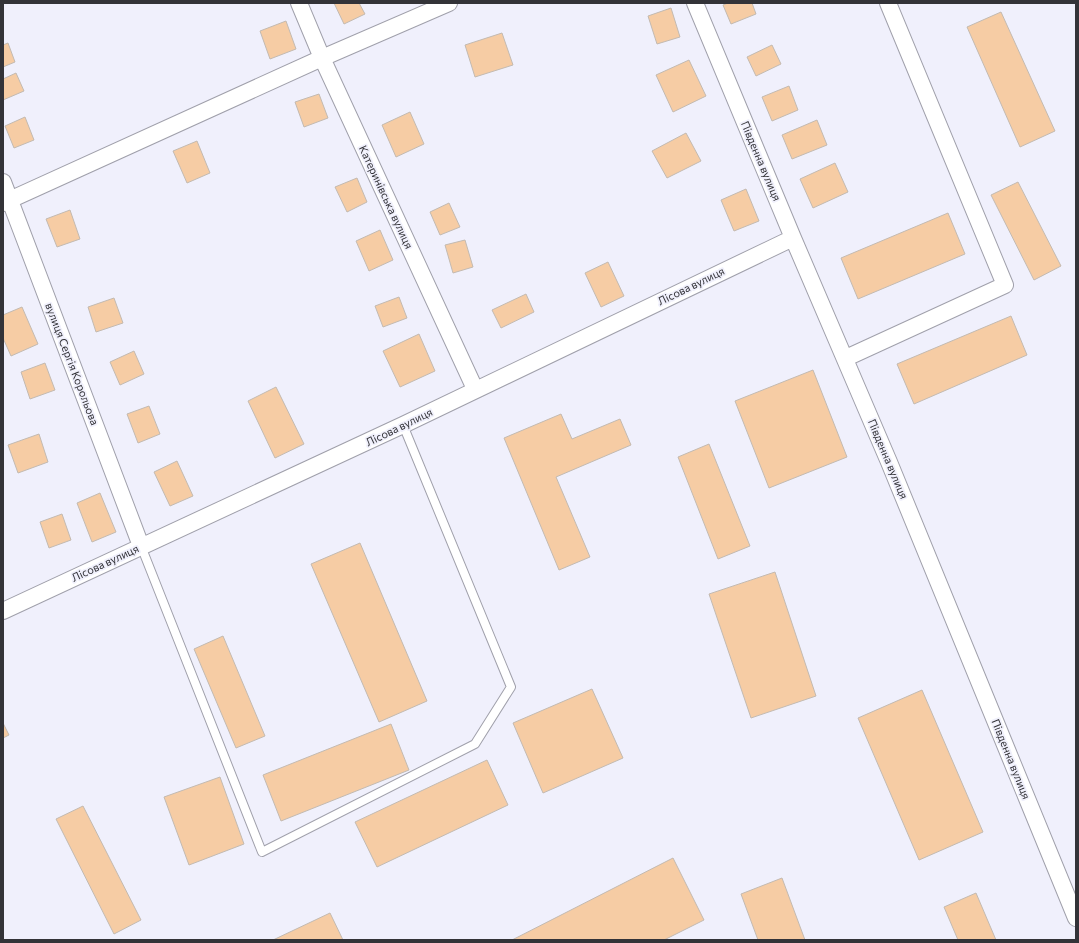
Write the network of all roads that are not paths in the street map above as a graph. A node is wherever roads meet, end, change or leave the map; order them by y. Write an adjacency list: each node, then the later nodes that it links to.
1 (299, 3): 5 (street, Катеринівська вулиця)
2 (449, 3): 5 (street)
3 (696, 3): 8 (street, Південна вулиця)
4 (888, 3): 9 (street)
5 (322, 58): 7 (street); 10 (street, Катеринівська вулиця)
6 (3, 182): 7 (street, вулиця Сергія Корольова)
7 (7, 201): 12 (street, вулиця Сергія Корольова)
8 (793, 238): 9 (street, Південна вулиця); 10 (street, Лісова вулиця)
9 (846, 358): 14 (street, Південна вулиця)
10 (475, 389): 11 (street, Лісова вулиця)
11 (403, 425): 12 (street, Лісова вулиця); 12 (lane)
12 (141, 546): 13 (street, Лісова вулиця)
13 (3, 611)
14 (1076, 918)

